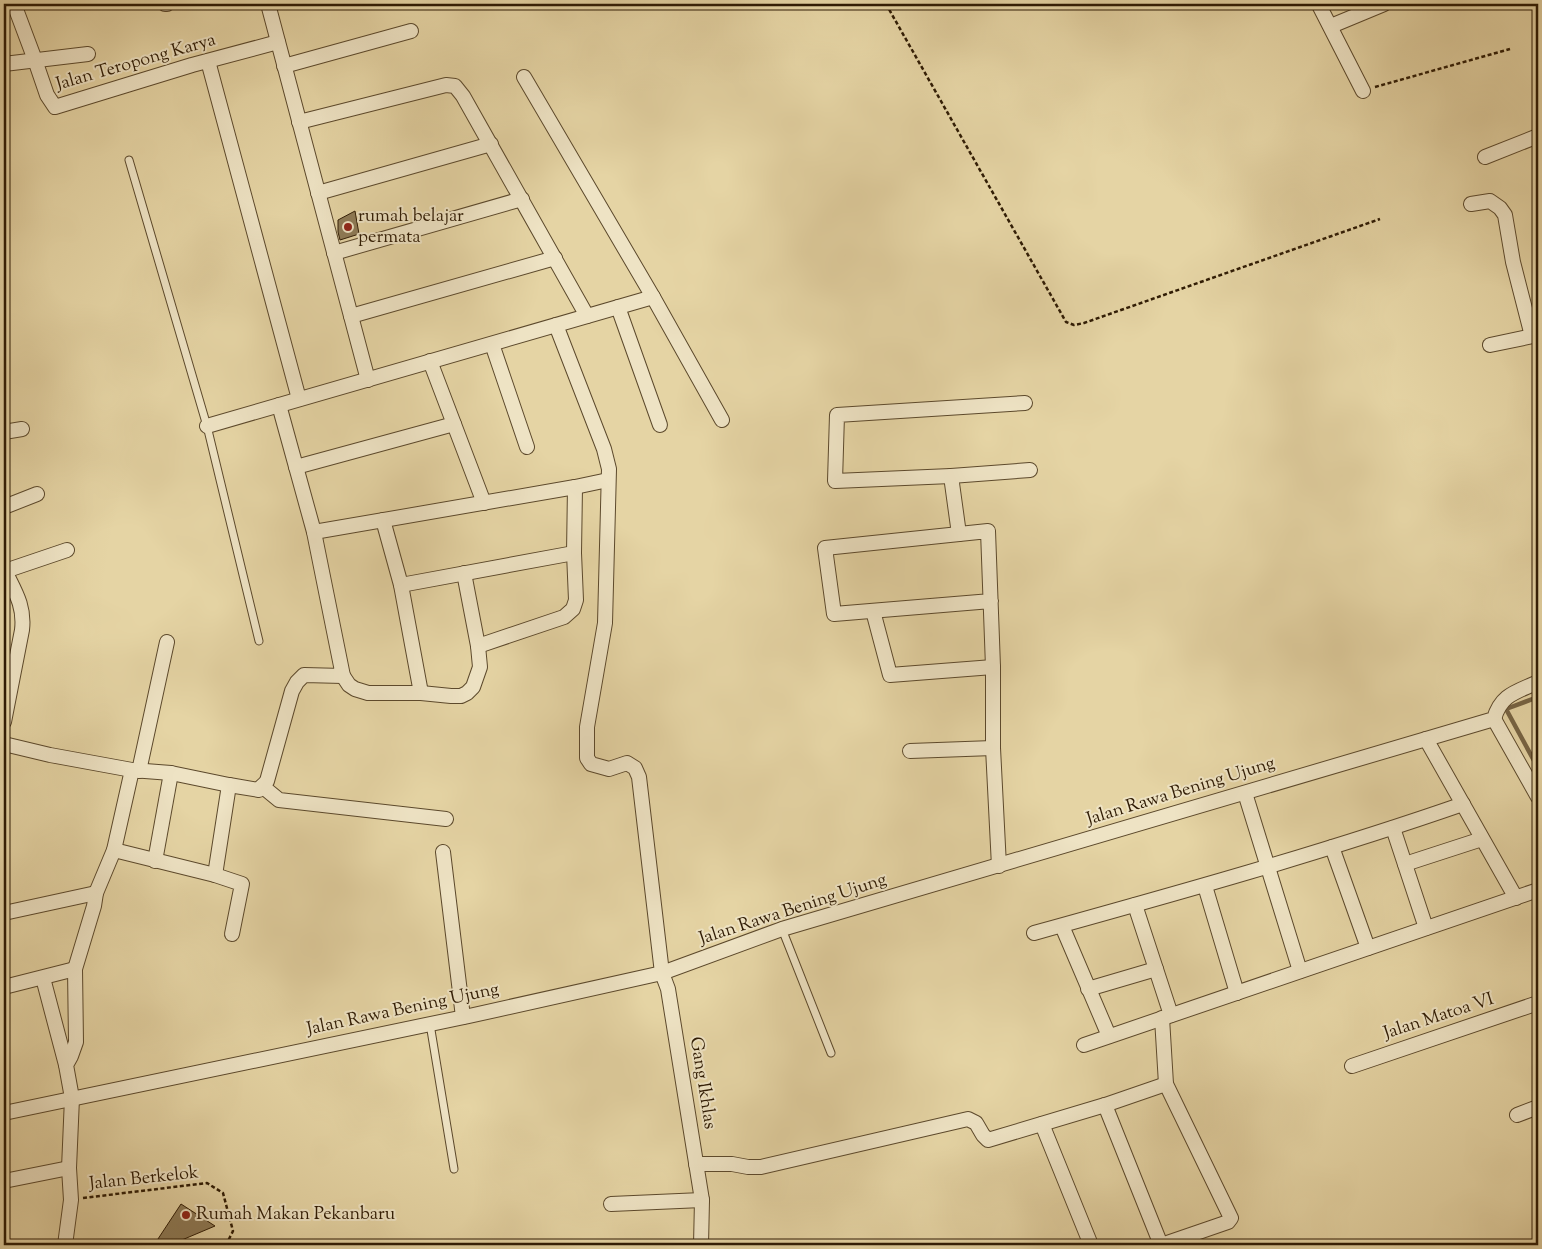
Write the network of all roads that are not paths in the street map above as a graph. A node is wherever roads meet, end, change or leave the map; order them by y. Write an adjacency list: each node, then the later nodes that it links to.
1 (14, 4): 9 (street, Jalan Teropong Karya)
2 (268, 4): 7 (street)
3 (1384, 4): 5 (street)
4 (1320, 7): 5 (street)
5 (1331, 26): 14 (street)
6 (411, 31): 12 (street)
7 (278, 42): 10 (street, Jalan Teropong Karya); 12 (street)
8 (88, 54): 9 (street)
9 (35, 60): 10 (street, Jalan Teropong Karya); 11 (street)
10 (208, 61): 35 (street)
11 (4, 64)
12 (284, 66): 15 (street)
13 (524, 77): 25 (street)
14 (1364, 90)
15 (299, 122): 17 (street); 20 (street)
16 (1538, 136): 18 (street)
17 (491, 144): 20 (street); 21 (street)
18 (1485, 157)
19 (129, 160): 41 (lane)
20 (318, 193): 23 (street)
21 (522, 199): 23 (street); 24 (street)
22 (1471, 204): 30 (street)
23 (334, 253): 27 (street)
24 (555, 258): 27 (street); 28 (street)
25 (653, 297): 26 (street); 38 (street)
26 (618, 308): 28 (street); 40 (street)
27 (351, 316): 34 (street)
28 (587, 316): 29 (street)
29 (556, 325): 31 (street); 48 (street)
30 (1535, 336): 32 (street)
31 (492, 344): 33 (street); 44 (street)
32 (1490, 345)
33 (430, 361): 34 (street); 39 (street)
34 (368, 380): 35 (street)
35 (299, 399): 37 (street)
36 (1025, 403): 47 (street)
37 (279, 405): 41 (street); 45 (street)
38 (722, 420)
39 (454, 424): 45 (street); 51 (street)
40 (660, 425)
41 (208, 426): 63 (lane)
42 (22, 428): 43 (street)
43 (4, 432)
44 (527, 448)
45 (296, 467): 54 (street)
46 (1030, 470): 47 (street)
47 (951, 476): 55 (street)
48 (608, 480): 49 (street); 109 (street, Gang Ikhlas)
49 (576, 487): 51 (street); 57 (street)
50 (37, 494): 52 (street)
51 (484, 503): 53 (street)
52 (4, 507)
53 (383, 520): 54 (street); 60 (street)
54 (314, 532): 67 (street)
55 (958, 534): 61 (street); 62 (street)
56 (67, 550): 58 (street)
57 (574, 553): 59 (street); 65 (street)
58 (4, 570): 71 (street)
59 (464, 573): 60 (street); 65 (street)
60 (401, 585): 69 (street)
61 (990, 601): 62 (street); 66 (street)
62 (873, 611): 66 (street)
63 (259, 640)
64 (167, 642): 76 (street)
65 (478, 646): 69 (street)
66 (993, 667): 74 (street)
67 (343, 676): 69 (street); 79 (street)
68 (1538, 682): 70 (street)
69 (422, 693)
70 (1494, 719): 72 (street, Jalan Rawa Bening Ujung); 81 (street)
71 (4, 722)
72 (1426, 739): 80 (street, Jalan Rawa Bening Ujung); 82 (street)
73 (4, 744): 76 (street)
74 (993, 748): 75 (street); 91 (street)
75 (910, 751)
76 (135, 770): 77 (street); 87 (street)
77 (171, 773): 78 (street); 89 (street)
78 (229, 785): 79 (street); 93 (street)
79 (262, 786): 83 (street)
80 (1245, 793): 91 (street, Jalan Rawa Bening Ujung); 92 (street)
81 (1538, 796)
82 (1463, 804): 84 (street); 85 (street)
83 (446, 819)
84 (1393, 828): 86 (street); 90 (street)
85 (1482, 839): 90 (street); 97 (street)
86 (1332, 846): 92 (street); 105 (street)
87 (114, 850): 89 (street); 96 (street)
88 (444, 852): 115 (street)
89 (156, 861): 93 (street)
90 (1405, 864): 101 (street)
91 (1000, 866): 102 (street, Jalan Rawa Bening Ujung)
92 (1268, 866): 94 (street); 108 (street)
93 (215, 875): 104 (street)
94 (1204, 886): 98 (street); 113 (street)
95 (1538, 890): 97 (street)
96 (96, 893): 99 (street); 107 (street)
97 (1516, 898): 101 (street)
98 (1135, 905): 100 (street); 106 (street)
99 (4, 913)
100 (1062, 926): 103 (street); 112 (street)
101 (1426, 928): 105 (street)
102 (782, 929): 109 (street, Jalan Rawa Bening Ujung); 120 (lane)
103 (1034, 933)
104 (232, 934)
105 (1368, 948): 108 (street)
106 (1156, 969): 112 (street); 116 (street)
107 (75, 970): 110 (street); 121 (street)
108 (1300, 971): 113 (street)
109 (662, 973): 115 (street, Jalan Rawa Bening Ujung); 130 (street, Gang Ikhlas)
110 (43, 978): 111 (street); 121 (street)
111 (4, 987)
112 (1088, 989): 118 (street)
113 (1237, 993): 116 (street)
114 (1538, 1003): 122 (street, Jalan Matoa VI)
115 (463, 1017): 117 (street, Jalan Rawa Bening Ujung)
116 (1166, 1017): 118 (street); 123 (street)
117 (430, 1024): 124 (street, Jalan Rawa Bening Ujung); 132 (lane)
118 (1109, 1036): 119 (street)
119 (1084, 1045)
120 (831, 1054)
121 (66, 1065): 124 (street)
122 (1352, 1066)
123 (1166, 1084): 125 (street); 139 (street)
124 (72, 1098): 127 (street, Jalan Rawa Bening Ujung); 131 (street)
125 (1105, 1105): 129 (street); 139 (street)
126 (1538, 1107): 128 (street)
127 (4, 1113)
128 (1517, 1115)
129 (1042, 1124): 130 (street); 138 (street)
130 (696, 1164): 134 (street, Gang Ikhlas)
131 (68, 1168): 133 (street); 136 (street)
132 (454, 1169)
133 (4, 1181)
134 (702, 1200): 135 (street); 137 (street, Gang Ikhlas)
135 (611, 1204)
136 (65, 1245)
137 (701, 1245)
138 (1091, 1245)
139 (1161, 1245)

